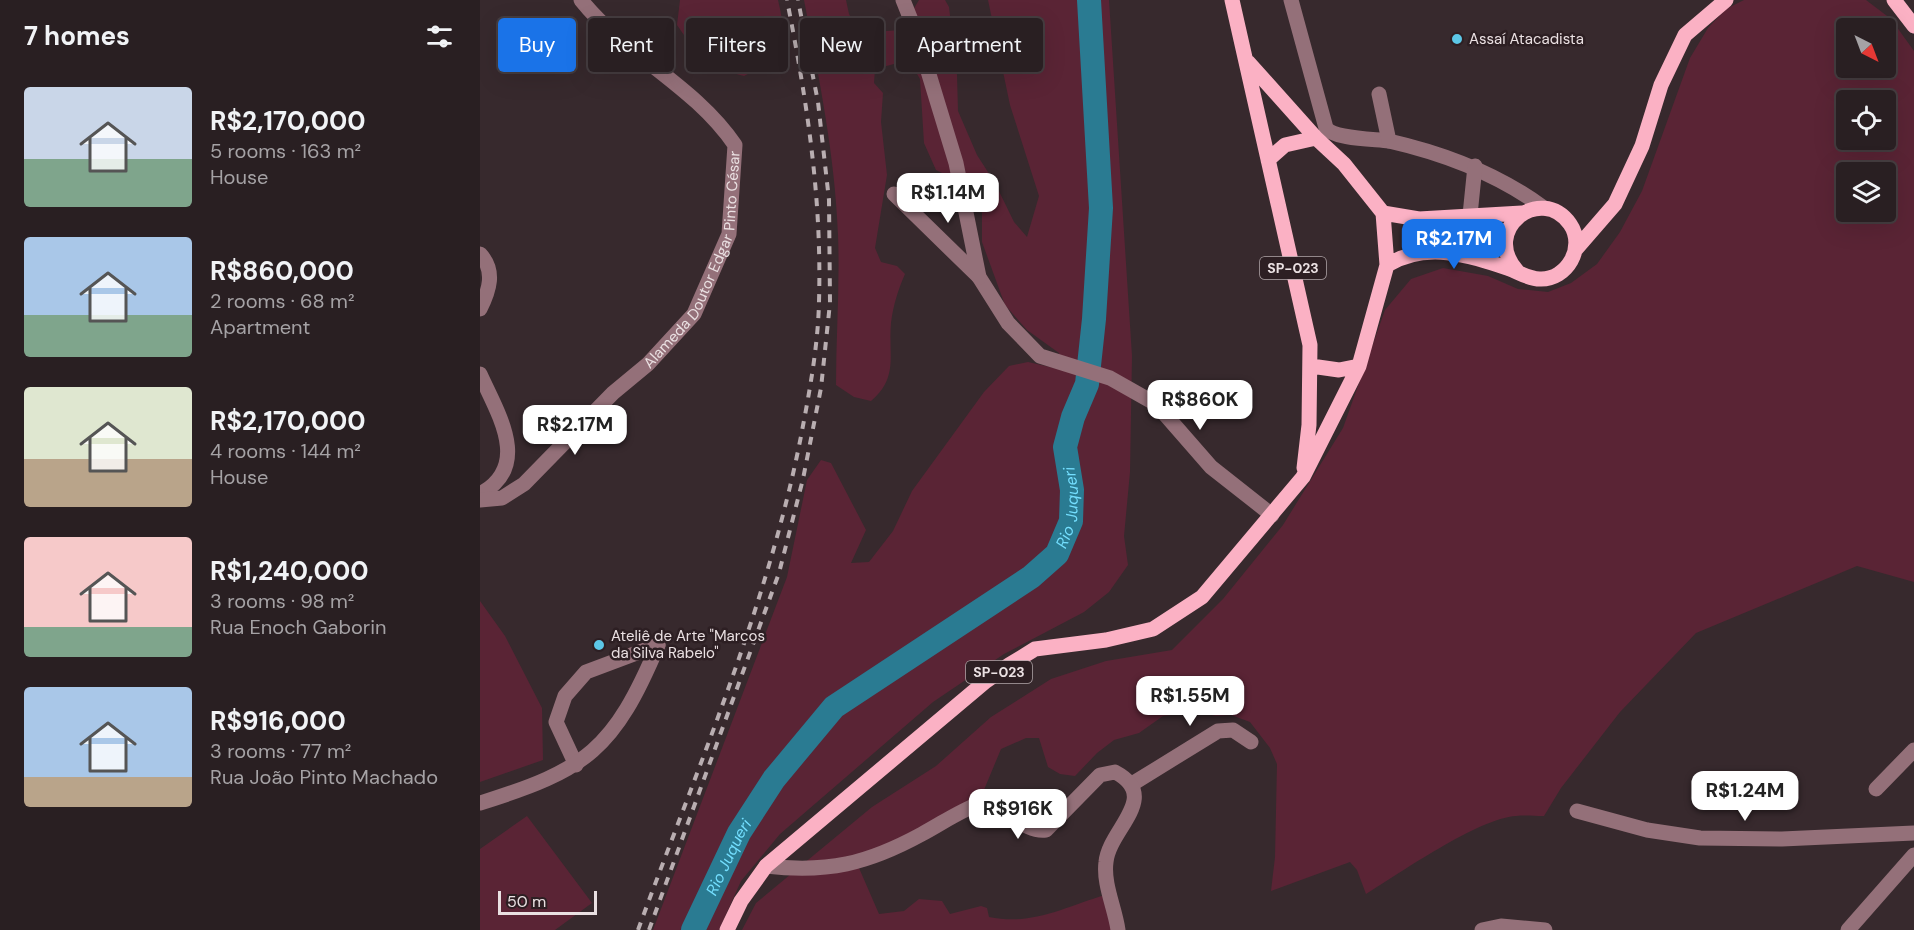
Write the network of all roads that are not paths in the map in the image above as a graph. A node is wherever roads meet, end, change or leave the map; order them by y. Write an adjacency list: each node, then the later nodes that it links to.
1 (580, 0): 31 (street, Alameda Doutor Edgar Pinto César)
2 (903, 0): 23 (street)
3 (1232, 0): 8 (main road, SP-023)
4 (1291, 0): 11 (street)
5 (1726, 0): 19 (main road)
6 (1894, 0): 7 (main road)
7 (1914, 26)
8 (1248, 62): 10 (main road, SP-023); 12 (main road, SP-023)
9 (1379, 94): 11 (street)
10 (1316, 138): 12 (main road); 16 (main road, SP-023)
11 (1389, 141): 13 (street)
12 (1268, 160): 25 (main road, SP-023)
13 (1475, 166): 15 (street); 18 (street)
14 (894, 194): 23 (street)
15 (1544, 208): 17 (main road); 19 (main road)
16 (1383, 213): 18 (main road); 21 (main road, SP-023)
17 (1522, 213): 18 (main road); 22 (main road)
18 (1470, 215)
19 (1576, 249): 22 (main road)
20 (480, 254): 24 (street)
21 (1387, 265): 22 (main road); 26 (main road, SP-023)
22 (1518, 272)
23 (979, 277): 32 (street)
24 (480, 309)
25 (1311, 366): 26 (main road); 29 (main road, SP-023)
26 (1359, 366): 29 (main road, SP-023)
27 (480, 374): 28 (street)
28 (484, 394): 30 (street)
29 (1303, 477): 32 (main road, SP-023)
30 (480, 494)
31 (480, 500)
32 (1272, 515): 42 (main road, SP-023)
33 (1251, 742): 36 (street)
34 (1914, 750): 37 (street)
35 (576, 765): 35 (street); 38 (street)
36 (1132, 784): 42 (street); 44 (street)
37 (1876, 789)
38 (480, 803)
39 (1578, 811): 40 (street)
40 (1914, 833)
41 (1914, 855): 47 (street)
42 (766, 866): 43 (main road, SP-023)
43 (727, 930)
44 (1118, 930)
45 (1482, 930): 46 (street)
46 (1545, 930)
47 (1848, 930)

